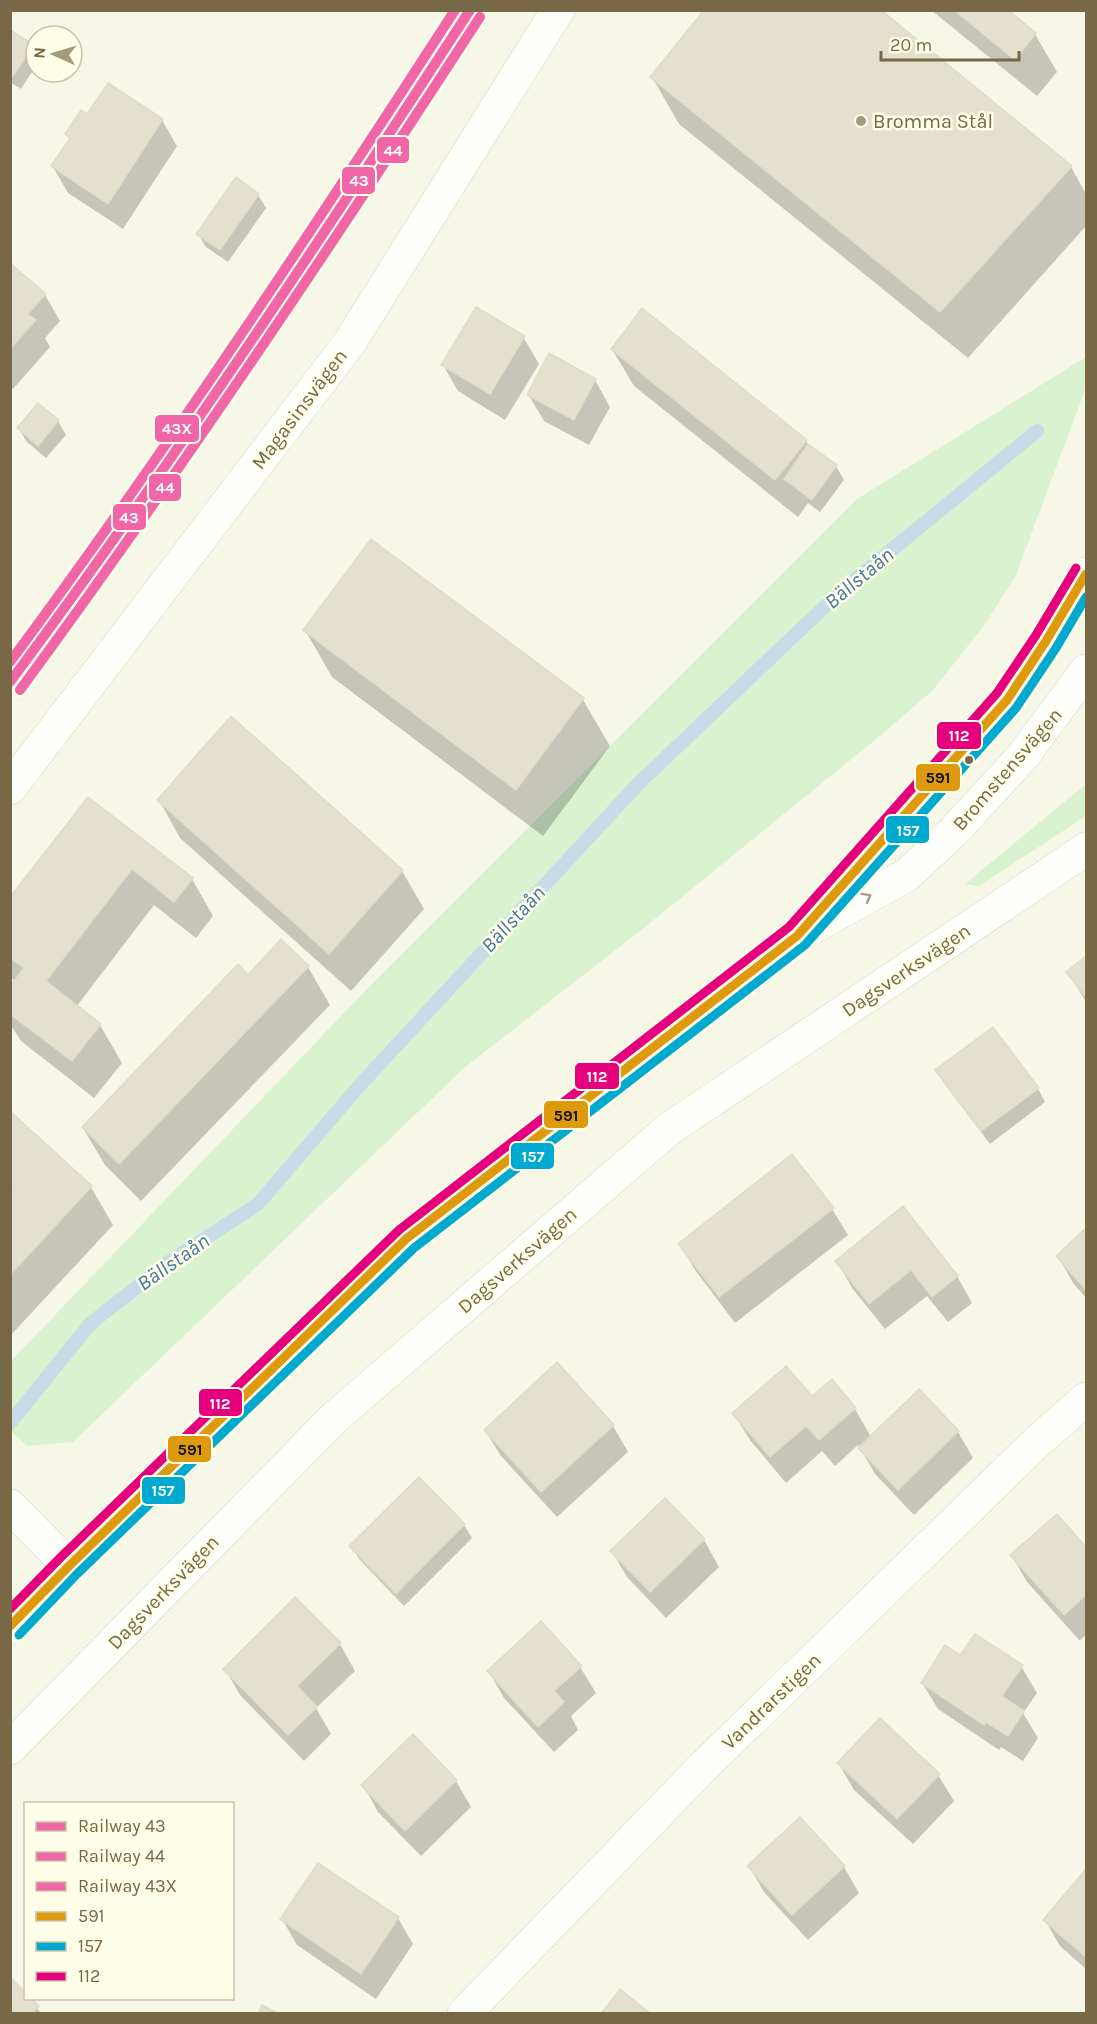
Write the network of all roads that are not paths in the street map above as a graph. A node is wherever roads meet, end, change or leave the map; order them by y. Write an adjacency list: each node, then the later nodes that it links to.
1 (558, 10): 4 (street, Magasinsvägen)
2 (1086, 574): 6 (street, Bromstensvägen)
3 (1086, 671): 6 (street, Bromstensvägen, one-way to 3)
4 (10, 788)
5 (1086, 849): 11 (street, Dagsverksvägen)
6 (797, 936): 9 (street, Bromstensvägen)
7 (1086, 1399): 12 (street, Vandrarstigen)
8 (10, 1506): 9 (street)
9 (69, 1566): 10 (street, Bromstensvägen)
10 (10, 1627)
11 (10, 1748)
12 (464, 2013)

